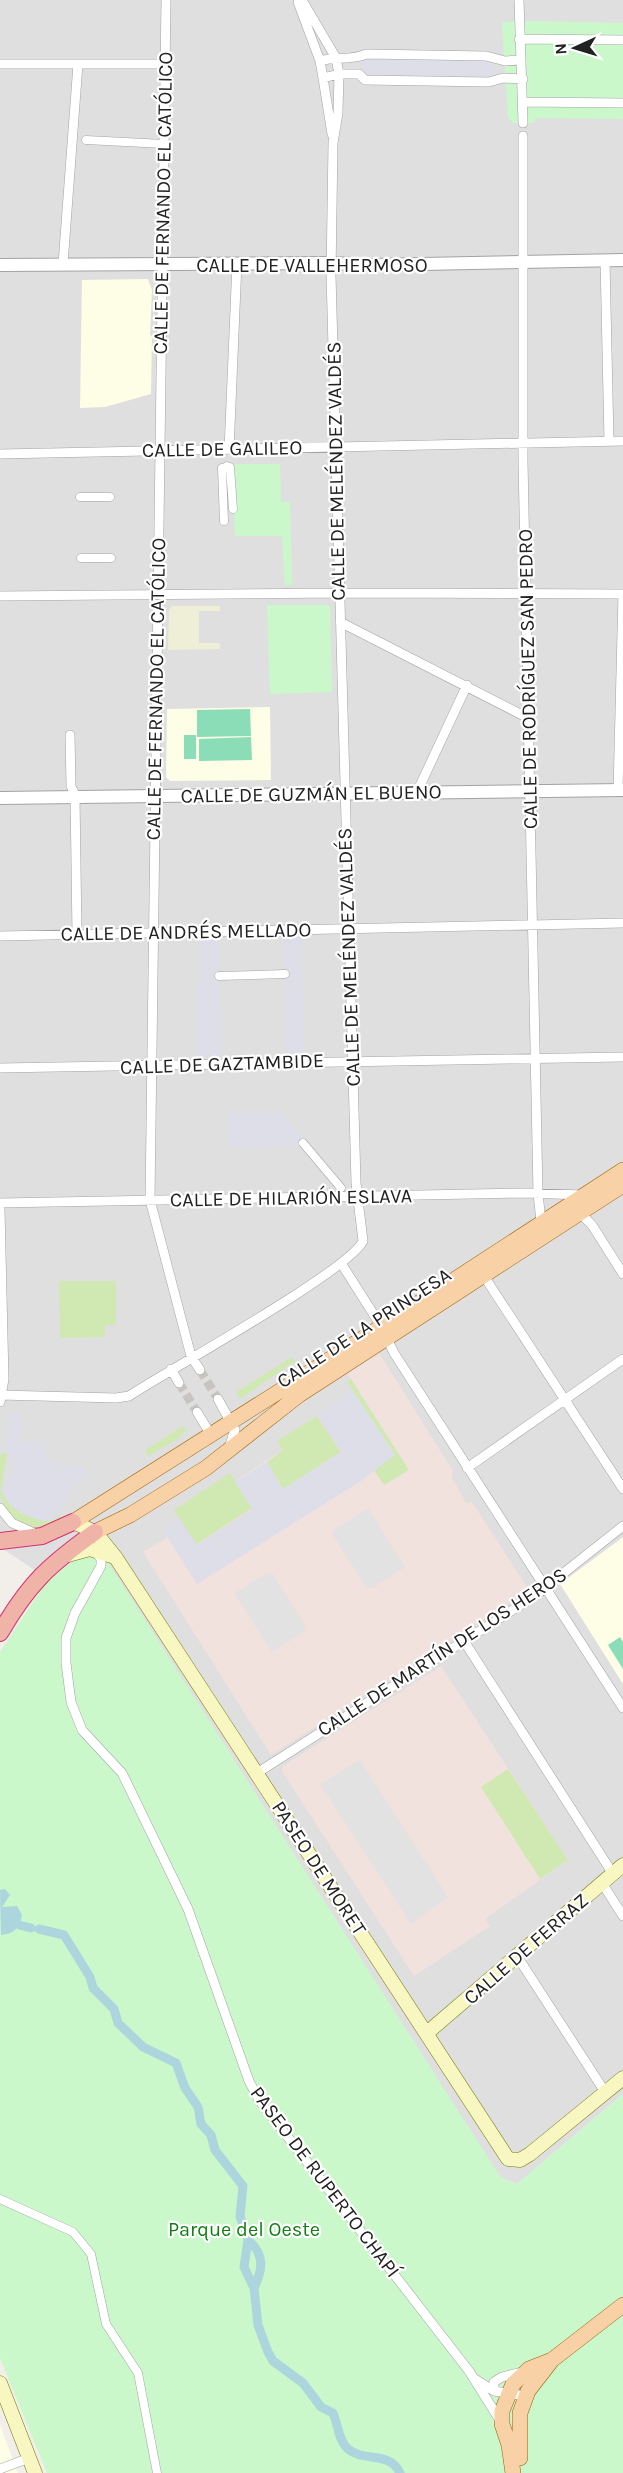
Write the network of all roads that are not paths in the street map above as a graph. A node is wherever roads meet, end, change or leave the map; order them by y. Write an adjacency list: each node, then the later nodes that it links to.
1 (166, 0): 14 (street, CALLE DE FERNANDO EL CATÓLICO)
2 (297, 0): 11 (street)
3 (302, 0): 7 (street)
4 (519, 0): 5 (street)
5 (519, 39): 6 (street); 10 (street)
6 (623, 40)
7 (336, 58): 8 (street); 11 (street); 15 (street)
8 (359, 58): 9 (street); 16 (street)
9 (496, 58): 10 (street); 19 (street)
10 (520, 60): 18 (street)
11 (320, 61): 17 (street)
12 (0, 64): 13 (street)
13 (78, 64): 14 (street); 32 (street)
14 (165, 64): 26 (street, CALLE DE FERNANDO EL CATÓLICO)
15 (339, 74): 16 (street); 17 (street); 25 (street)
16 (359, 74): 19 (street)
17 (323, 78): 25 (street)
18 (523, 79): 19 (street); 20 (street)
19 (496, 80)
20 (523, 102): 21 (street); 22 (street)
21 (623, 103)
22 (523, 123)
23 (523, 136): 29 (street, CALLE DE RODRÍGUEZ SAN PEDRO)
24 (86, 140): 26 (street)
25 (333, 143): 31 (street, CALLE DE MELÉNDEZ VALDÉS)
26 (164, 144): 34 (street, CALLE DE FERNANDO EL CATÓLICO)
27 (605, 260): 28 (street, CALLE DE VALLEHERMOSO); 29 (street, CALLE DE VALLEHERMOSO); 35 (street)
28 (623, 260)
29 (523, 262): 31 (street, CALLE DE VALLEHERMOSO); 37 (street, CALLE DE RODRÍGUEZ SAN PEDRO)
30 (237, 263): 31 (street, CALLE DE VALLEHERMOSO); 34 (street, CALLE DE VALLEHERMOSO); 39 (street)
31 (332, 263): 38 (street, CALLE DE MELÉNDEZ VALDÉS)
32 (63, 264): 33 (street, CALLE DE VALLEHERMOSO); 34 (street, CALLE DE VALLEHERMOSO)
33 (0, 265)
34 (163, 265): 40 (street, CALLE DE FERNANDO EL CATÓLICO)
35 (609, 441): 36 (street, CALLE DE GALILEO); 37 (street, CALLE DE GALILEO)
36 (623, 441)
37 (523, 443): 38 (street, CALLE DE GALILEO); 49 (street, CALLE DE RODRÍGUEZ SAN PEDRO)
38 (334, 447): 39 (street, CALLE DE GALILEO); 48 (street, CALLE DE MELÉNDEZ VALDÉS)
39 (229, 450): 40 (street, CALLE DE GALILEO)
40 (160, 452): 41 (street, CALLE DE GALILEO); 51 (street, CALLE DE FERNANDO EL CATÓLICO)
41 (0, 454)
42 (80, 497): 43 (street)
43 (110, 497)
44 (233, 508): 45 (street)
45 (224, 520)
46 (81, 558): 47 (street)
47 (111, 558)
48 (339, 593): 49 (street); 51 (street); 53 (street, CALLE DE MELÉNDEZ VALDÉS)
49 (526, 594): 50 (street); 55 (street, CALLE DE RODRÍGUEZ SAN PEDRO)
50 (623, 594): 58 (street)
51 (158, 595): 52 (street); 62 (street, CALLE DE FERNANDO EL CATÓLICO)
52 (0, 596)
53 (340, 622): 54 (street); 60 (street, CALLE DE MELÉNDEZ VALDÉS)
54 (467, 685): 55 (street); 59 (street)
55 (528, 718): 57 (street, CALLE DE RODRÍGUEZ SAN PEDRO)
56 (70, 735): 61 (street)
57 (530, 790): 58 (street, CALLE DE GUZMÁN EL BUENO); 59 (street, CALLE DE GUZMÁN EL BUENO); 65 (street, CALLE DE RODRÍGUEZ SAN PEDRO)
58 (621, 790)
59 (417, 792): 60 (street, CALLE DE GUZMÁN EL BUENO)
60 (344, 793): 62 (street, CALLE DE GUZMÁN EL BUENO); 66 (street, CALLE DE MELÉNDEZ VALDÉS)
61 (75, 795): 62 (street, CALLE DE GUZMÁN EL BUENO); 63 (street, CALLE DE GUZMÁN EL BUENO); 68 (street)
62 (155, 796): 67 (street, CALLE DE FERNANDO EL CATÓLICO)
63 (0, 798)
64 (623, 923): 65 (street, CALLE DE ANDRÉS MELLADO)
65 (533, 925): 66 (street, CALLE DE ANDRÉS MELLADO); 73 (street, CALLE DE RODRÍGUEZ SAN PEDRO)
66 (348, 929): 67 (street, CALLE DE ANDRÉS MELLADO); 74 (street, CALLE DE MELÉNDEZ VALDÉS)
67 (154, 933): 68 (street, CALLE DE ANDRÉS MELLADO); 75 (street, CALLE DE FERNANDO EL CATÓLICO)
68 (77, 934): 69 (street, CALLE DE ANDRÉS MELLADO)
69 (0, 936)
70 (285, 974): 71 (street)
71 (219, 976)
72 (623, 1057): 73 (street, CALLE DE GAZTAMBIDE)
73 (535, 1059): 74 (street, CALLE DE GAZTAMBIDE); 81 (street, CALLE DE RODRÍGUEZ SAN PEDRO)
74 (352, 1061): 75 (street, CALLE DE GAZTAMBIDE); 83 (street, CALLE DE MELÉNDEZ VALDÉS)
75 (152, 1067): 76 (street, CALLE DE GAZTAMBIDE); 84 (street, CALLE DE FERNANDO EL CATÓLICO)
76 (0, 1068)
77 (303, 1143): 80 (street)
78 (623, 1170): 82 (main road, CALLE DE LA PRINCESA)
79 (623, 1185): 87 (main road, CALLE DE LA PRINCESA)
80 (341, 1188)
81 (538, 1194): 82 (street, CALLE DE HILARIÓN ESLAVA); 83 (street, CALLE DE HILARIÓN ESLAVA); 88 (street, CALLE DE RODRÍGUEZ SAN PEDRO)
82 (582, 1195): 88 (main road, CALLE DE LA PRINCESA)
83 (357, 1197): 84 (street, CALLE DE HILARIÓN ESLAVA); 89 (street, CALLE DE MELÉNDEZ VALDÉS)
84 (150, 1200): 85 (street, CALLE DE HILARIÓN ESLAVA); 93 (street, CALLE DE FERNANDO EL CATÓLICO)
85 (0, 1203)
86 (0, 1210): 98 (street)
87 (580, 1213): 88 (main road, CALLE DE LA PRINCESA); 91 (street)
88 (546, 1226): 90 (main road, CALLE DE LA PRINCESA)
89 (341, 1263): 92 (street); 93 (street)
90 (480, 1271): 92 (main road, CALLE DE LA PRINCESA); 100 (street)
91 (623, 1274)
92 (384, 1333): 102 (main road, CALLE DE LA PRINCESA); 104 (main road, CALLE DE LA PRINCESA); 105 (street)
93 (191, 1356): 95 (street); 96 (street, CALLE DE FERNANDO EL CATÓLICO)
94 (623, 1359): 100 (street)
95 (171, 1369): 97 (street); 98 (street)
96 (200, 1370)
97 (179, 1383)
98 (0, 1397)
99 (218, 1399): 102 (street)
100 (565, 1400): 105 (street); 106 (street)
101 (197, 1412): 103 (street)
102 (231, 1422): 103 (main road, CALLE DE LA PRINCESA); 104 (street, CALLE DE LA PRINCESA)
103 (211, 1435): 108 (main road, CALLE DE LA PRINCESA)
104 (206, 1468): 110 (main road, CALLE DE LA PRINCESA)
105 (467, 1468): 116 (street)
106 (623, 1489)
107 (0, 1508): 111 (street)
108 (73, 1522): 110 (main road); 111 (highway, CALLE DE LA PRINCESA)
109 (623, 1526): 116 (street, CALLE DE MARTÍN DE LOS HEROS)
110 (95, 1532): 114 (highway); 115 (main road, PASEO DE MORET)
111 (42, 1536): 112 (highway, CALLE DE LA PRINCESA)
112 (0, 1541)
113 (93, 1549): 114 (main road); 115 (main road); 131 (street, PASEO DE RUPERTO CHAPÍ)
114 (60, 1557): 117 (highway)
115 (116, 1558): 121 (main road, PASEO DE MORET)
116 (544, 1589): 118 (street, CALLE DE MARTÍN DE LOS HEROS); 119 (street)
117 (0, 1633)
118 (464, 1641): 121 (street, CALLE DE MARTÍN DE LOS HEROS); 122 (street)
119 (620, 1697): 120 (street)
120 (623, 1708)
121 (257, 1773): 125 (main road, PASEO DE MORET)
122 (613, 1874): 123 (street); 124 (main road, CALLE DE FERRAZ)
123 (623, 1916)
124 (517, 1956): 125 (main road, CALLE DE FERRAZ); 127 (street)
125 (428, 2032): 127 (main road, PASEO DE MORET)
126 (623, 2078): 127 (main road)
127 (605, 2092)
128 (0, 2199): 139 (street)
129 (623, 2304): 130 (main road)
130 (552, 2360): 133 (main road); 134 (main road)
131 (473, 2378): 133 (street, PASEO DE RUPERTO CHAPÍ); 135 (street, PASEO DE RUPERTO CHAPÍ)
132 (0, 2383): 136 (main road)
133 (501, 2393): 134 (street, PASEO DE RUPERTO CHAPÍ); 135 (main road)
134 (525, 2396): 141 (main road)
135 (502, 2424): 140 (main road, PASEO DE RUPERTO CHAPÍ)
136 (29, 2458): 137 (street); 138 (main road)
137 (0, 2469)
138 (35, 2473)
139 (157, 2473)
140 (513, 2473)
141 (520, 2473)

